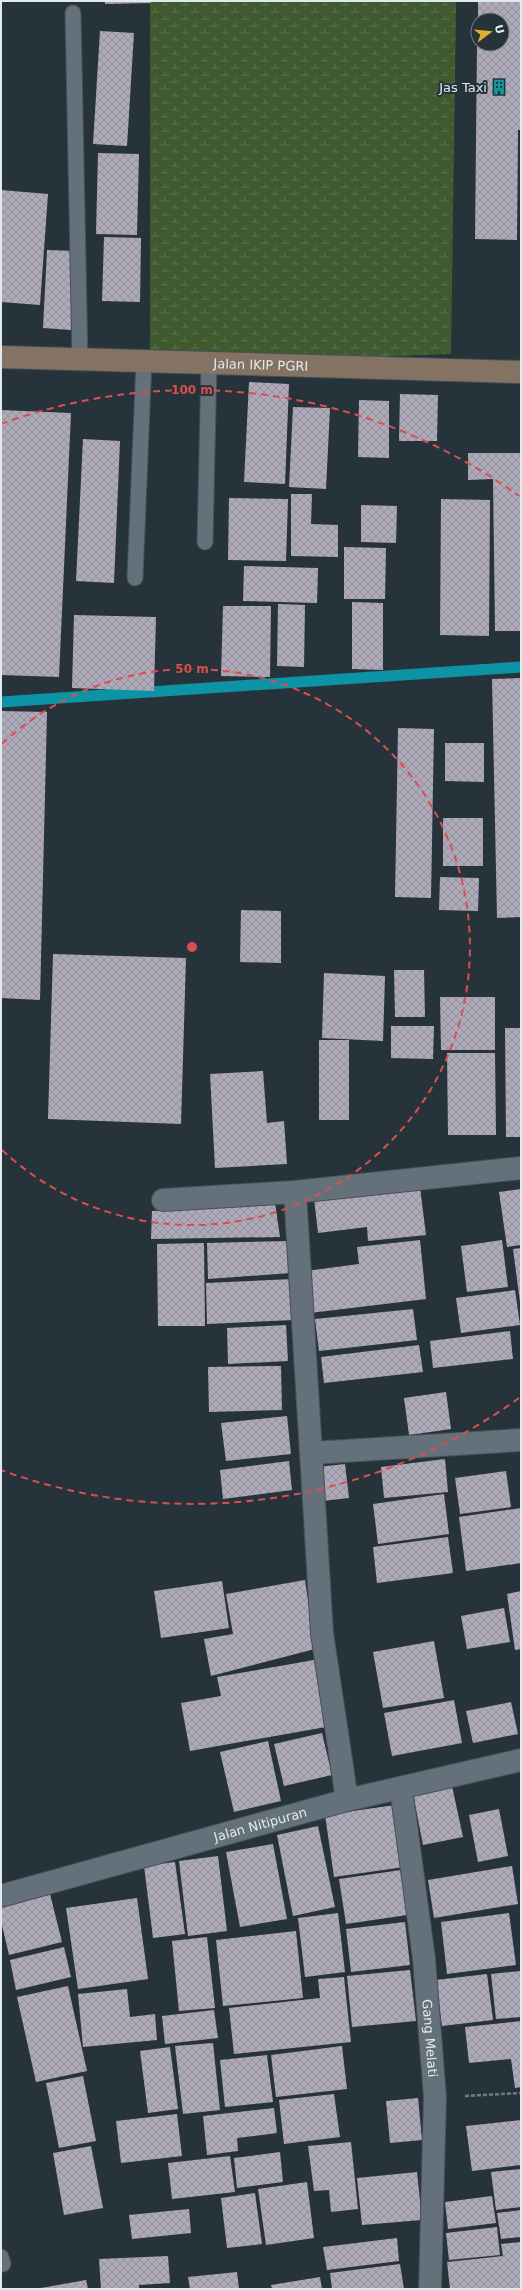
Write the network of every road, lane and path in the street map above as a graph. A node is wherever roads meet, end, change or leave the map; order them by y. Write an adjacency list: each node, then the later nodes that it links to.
1 (74, 13): 3 (lane)
2 (1, 357): 3 (main road, Jalan IKIP PGRI)
3 (80, 360): 4 (main road, Jalan IKIP PGRI)
4 (144, 360): 5 (main road, Jalan IKIP PGRI); 8 (lane)
5 (209, 362): 6 (main road, Jalan IKIP PGRI); 7 (lane)
6 (521, 372)
7 (205, 542)
8 (135, 578)
9 (521, 1168): 10 (street)
10 (295, 1192): 11 (street); 13 (street)
11 (163, 1200)
12 (521, 1440): 13 (street)
13 (312, 1453): 16 (street)
14 (521, 1760): 15 (street, Jalan Nitipuran)
15 (401, 1788): 16 (street, Jalan Nitipuran); 19 (street, Gang Melati)
16 (347, 1800): 17 (street, Jalan Nitipuran)
17 (1, 1896)
18 (521, 2093): 19 (path)
19 (435, 2097): 20 (street, Gang Melati)
20 (430, 2289)

